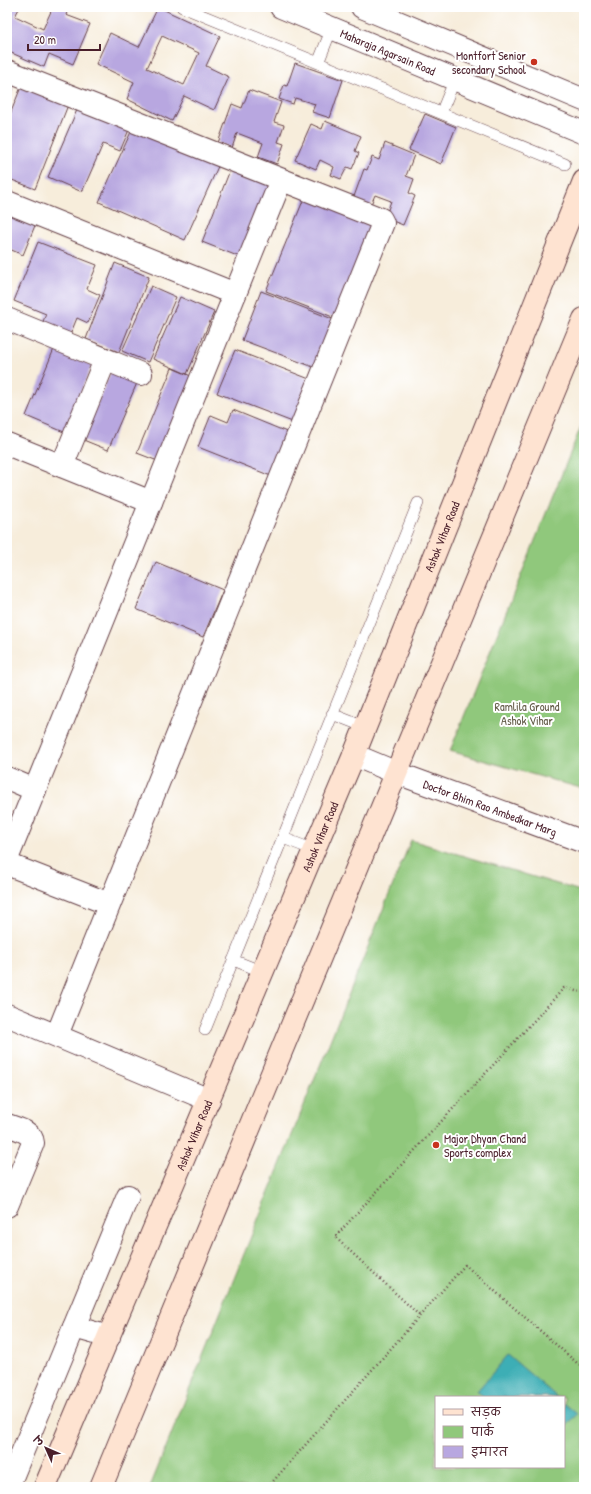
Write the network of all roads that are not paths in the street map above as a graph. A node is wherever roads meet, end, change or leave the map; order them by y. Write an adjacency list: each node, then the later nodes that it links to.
1 (182, 7): 5 (lane)
2 (282, 7): 4 (street, Maharaja Agarsain Road)
3 (362, 7): 8 (street)
4 (332, 28): 5 (lane); 7 (street, Maharaja Agarsain Road)
5 (318, 63): 9 (lane)
6 (7, 71): 12 (street)
7 (456, 79): 9 (lane); 10 (street, Maharaja Agarsain Road)
8 (584, 100)
9 (441, 113): 11 (lane)
10 (584, 133)
11 (565, 164)
12 (281, 180): 15 (street); 35 (street)
13 (584, 181): 25 (main road, Ashok Vihar Road)
14 (7, 202): 15 (street)
15 (235, 294): 22 (street)
16 (7, 319): 18 (street)
17 (584, 319): 27 (main road)
18 (105, 360): 19 (street); 21 (street)
19 (141, 374)
20 (7, 444): 21 (street)
21 (62, 466): 22 (street)
22 (151, 502): 29 (street)
23 (418, 503): 24 (lane)
24 (332, 714): 25 (lane); 30 (lane)
25 (365, 727): 26 (main road, Ashok Vihar Road)
26 (354, 755): 27 (street, Doctor Bhim Rao Ambedkar Marg); 32 (main road, Ashok Vihar Road)
27 (397, 773): 31 (street, Doctor Bhim Rao Ambedkar Marg); 49 (main road)
28 (7, 778): 29 (street)
29 (36, 790): 33 (street)
30 (282, 838): 32 (lane); 36 (lane)
31 (584, 842)
32 (314, 850): 37 (main road, Ashok Vihar Road)
33 (7, 859)
34 (7, 864): 35 (street)
35 (109, 904): 40 (street)
36 (233, 960): 37 (lane); 39 (lane)
37 (263, 972): 41 (main road, Ashok Vihar Road)
38 (7, 1014): 40 (street)
39 (205, 1030)
40 (56, 1035): 41 (street)
41 (209, 1100): 46 (main road, Ashok Vihar Road)
42 (7, 1125): 44 (street)
43 (128, 1196): 45 (street)
44 (7, 1206)
45 (74, 1327): 46 (street); 47 (street)
46 (109, 1337): 48 (main road, Ashok Vihar Road)
47 (8, 1487)
48 (45, 1487)
49 (101, 1487)

